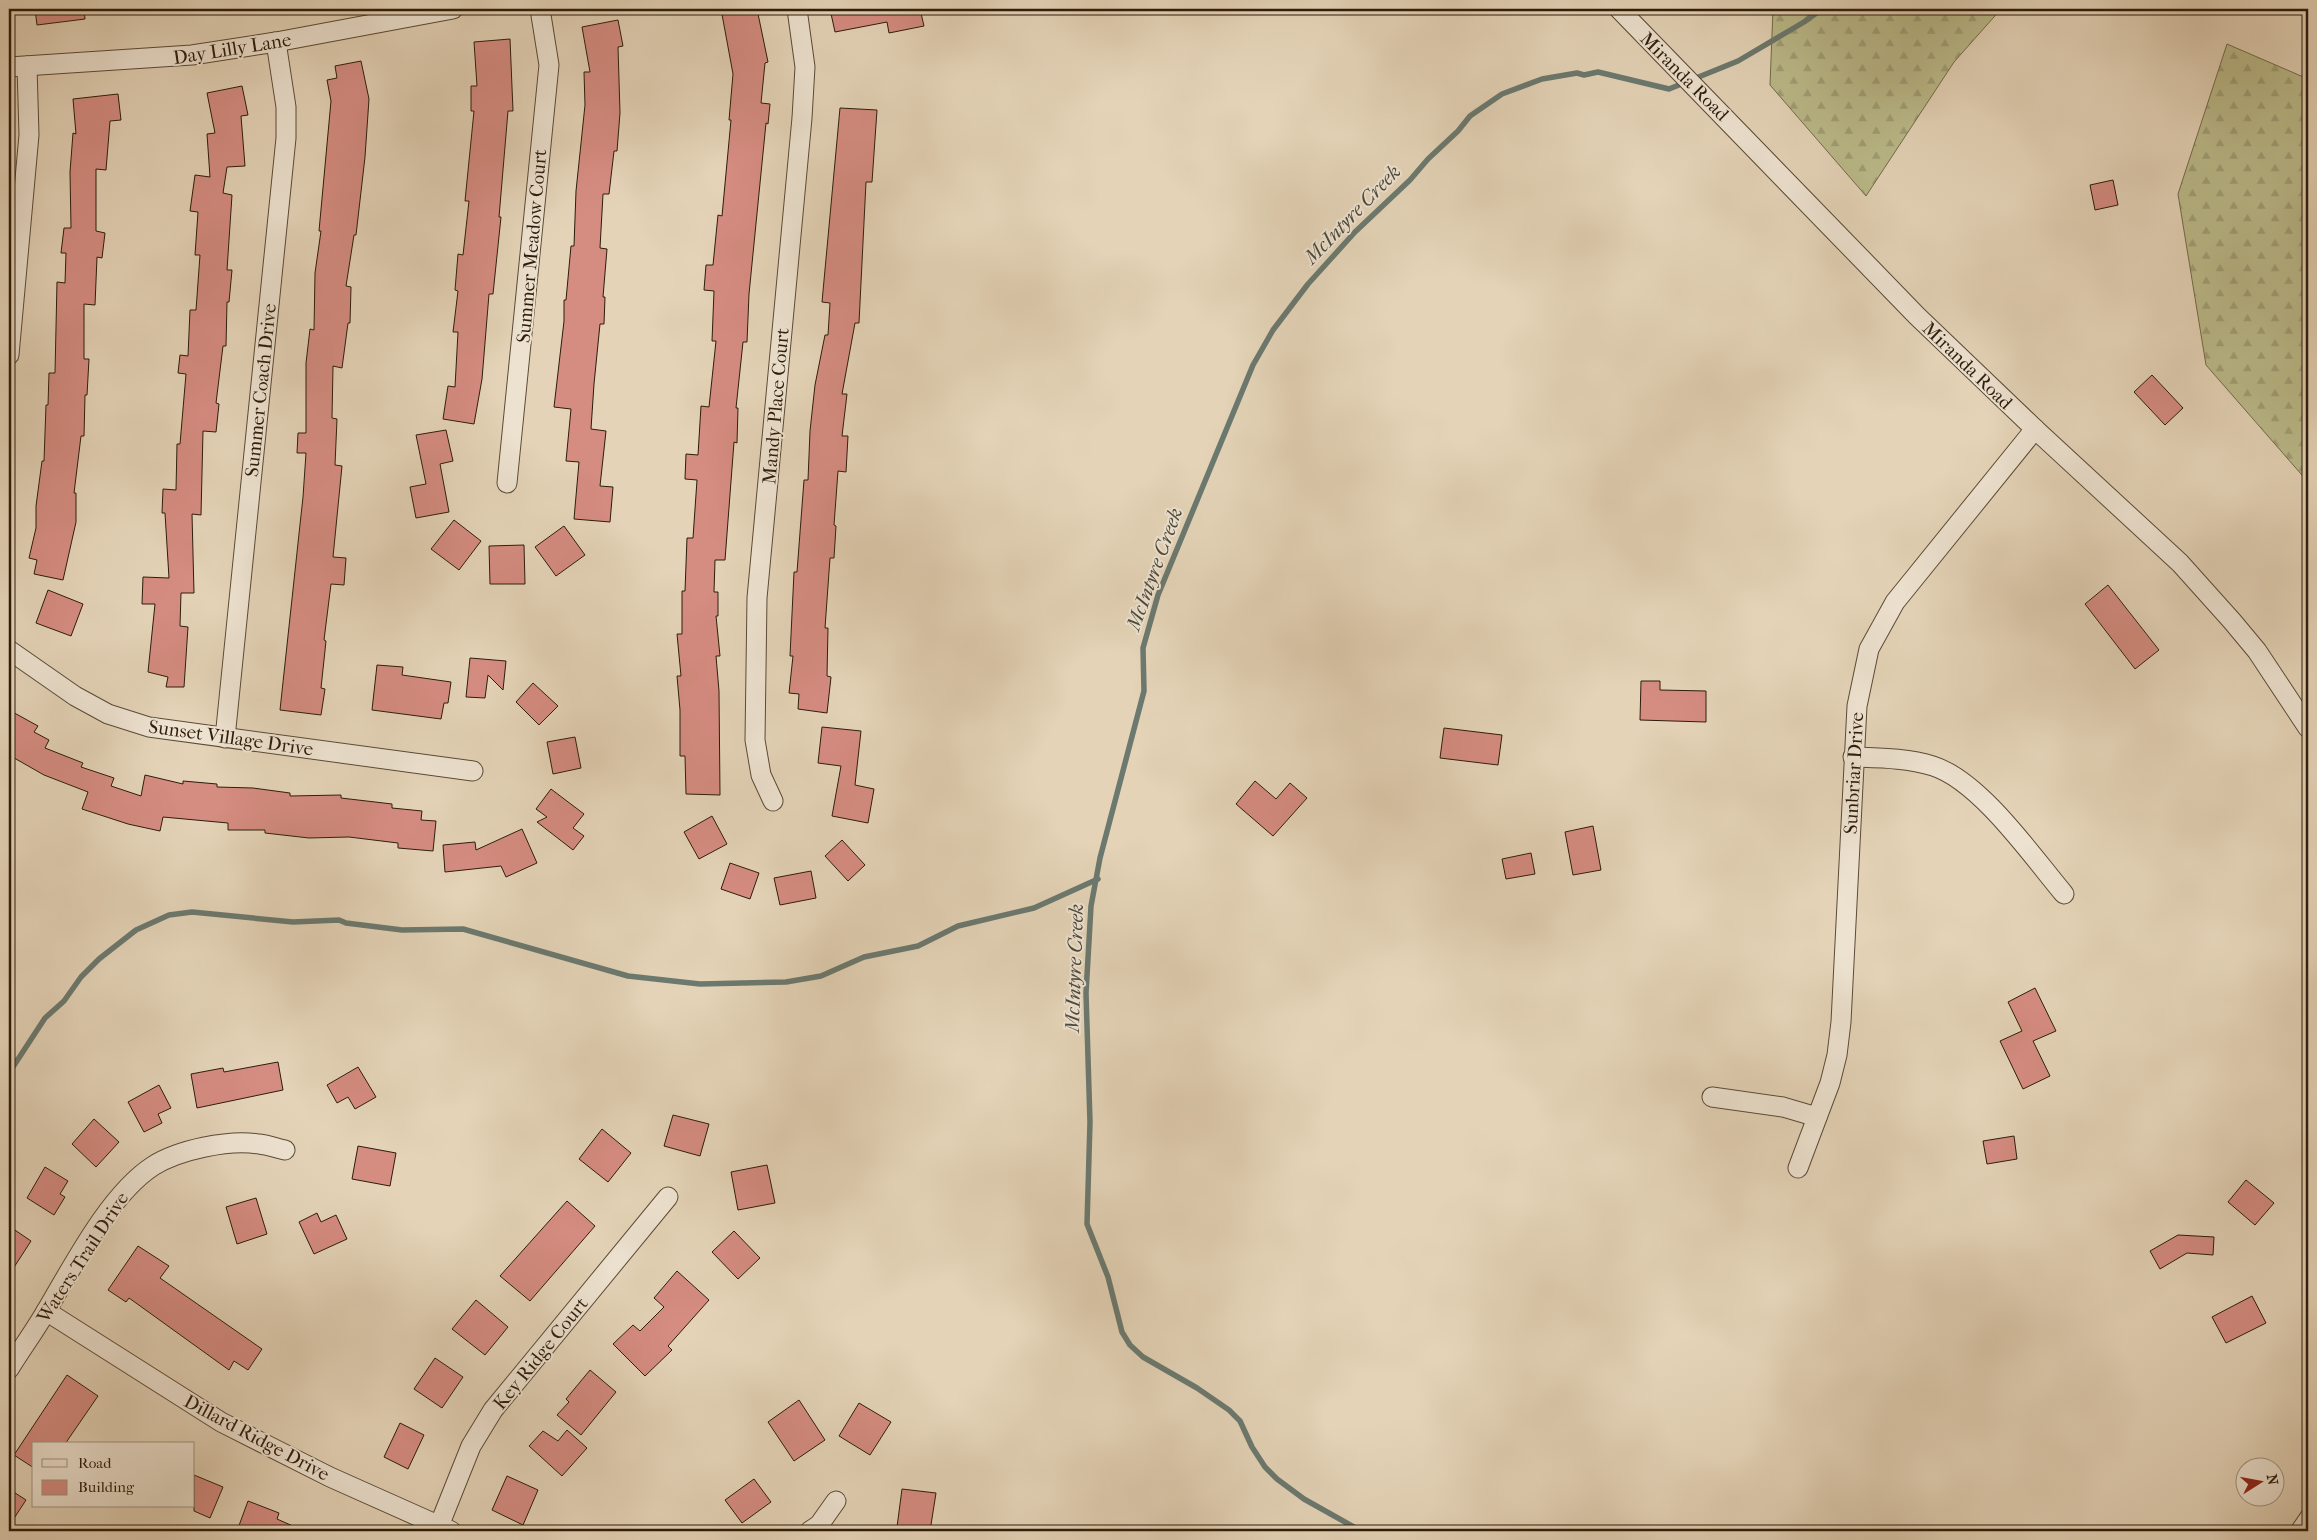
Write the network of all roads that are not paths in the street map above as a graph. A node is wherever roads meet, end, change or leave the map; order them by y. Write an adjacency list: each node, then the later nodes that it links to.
1 (452, 9): 5 (street, Day Lilly Lane)
2 (540, 9): 9 (street, Summer Meadow Court)
3 (798, 9): 15 (street, Mandy Place Court)
4 (1619, 9): 8 (street, Miranda Road)
5 (276, 42): 6 (street, Day Lilly Lane); 12 (street, Summer Coach Drive)
6 (18, 66): 7 (street)
7 (9, 355)
8 (2035, 429): 11 (street, Miranda Road); 13 (street, Sunbriar Drive)
9 (507, 483)
10 (9, 650): 12 (street, Sunset Village Drive)
11 (2308, 728)
12 (225, 738): 14 (street, Sunset Village Drive)
13 (1853, 757): 16 (street); 18 (street, Sunbriar Drive)
14 (473, 771)
15 (773, 801)
16 (2064, 894)
17 (1712, 1097): 18 (street)
18 (1817, 1117): 20 (street, Sunbriar Drive)
19 (285, 1150): 22 (street, Waters Trail Drive)
20 (1798, 1168)
21 (668, 1197): 26 (street, Key Ridge Court)
22 (46, 1311): 23 (street, Waters Trail Drive); 26 (street, Dillard Ridge Drive)
23 (9, 1368)
24 (836, 1501): 27 (street)
25 (2308, 1512): 28 (lane)
26 (445, 1528)
27 (810, 1531)
28 (2295, 1531)

